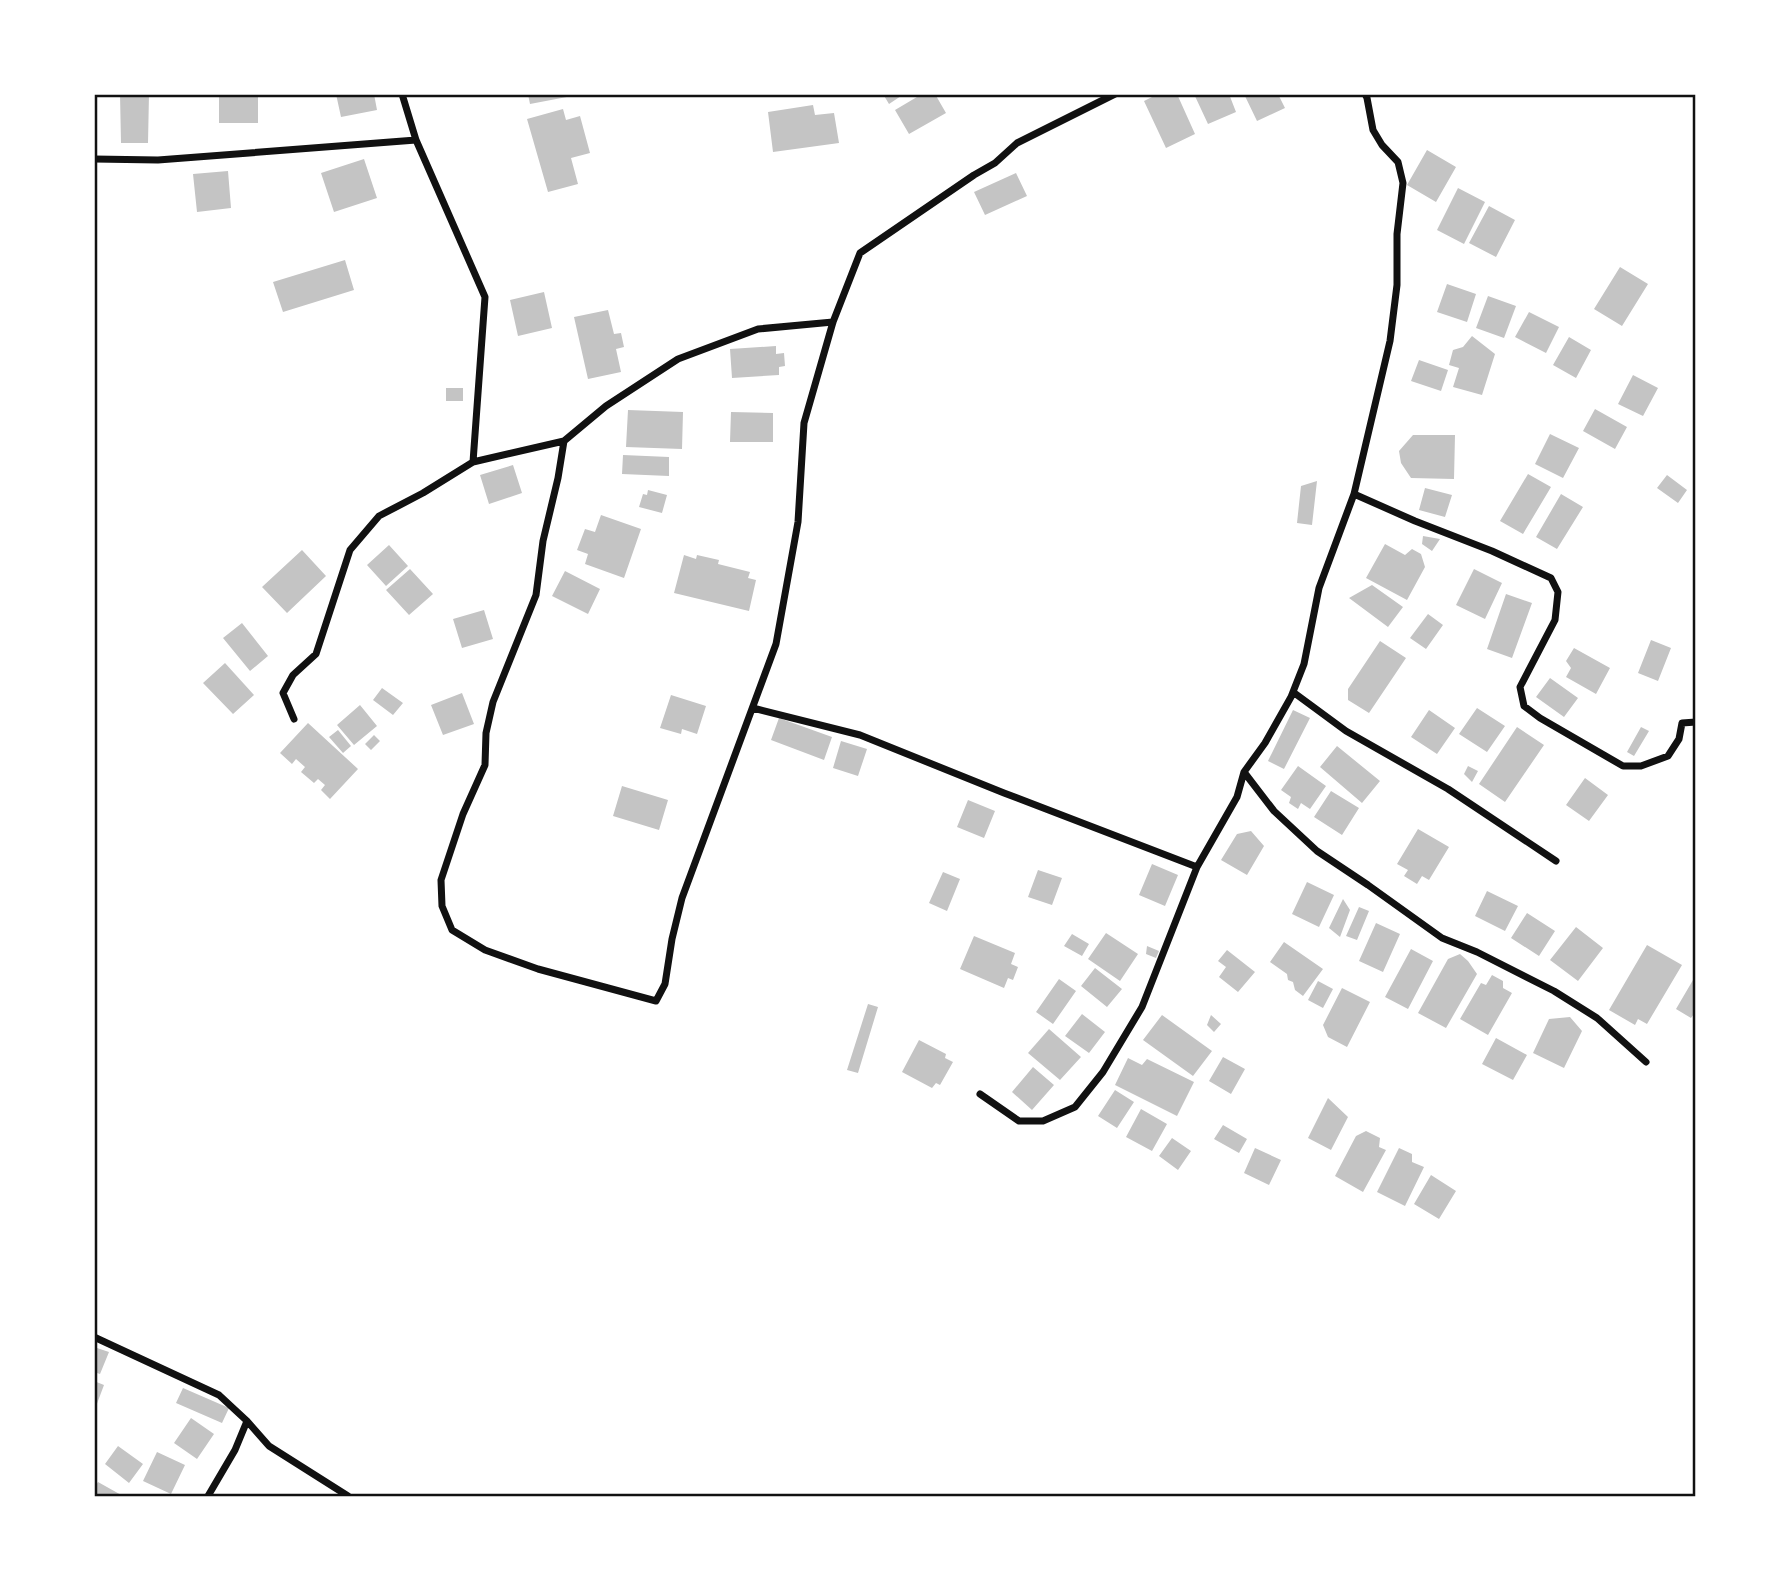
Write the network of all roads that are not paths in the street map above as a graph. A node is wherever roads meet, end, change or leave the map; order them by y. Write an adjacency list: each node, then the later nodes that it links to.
1 (402, 94): 4 (street)
2 (1115, 94): 6 (street)
3 (1365, 94): 9 (street)
4 (416, 140): 5 (street); 8 (street)
5 (94, 159)
6 (832, 323): 7 (street); 11 (street)
7 (564, 440): 8 (street); 11 (street)
8 (473, 462): 12 (street)
9 (1354, 494): 10 (street); 13 (street)
10 (1293, 692): 14 (street); 15 (street)
11 (753, 708): 16 (street)
12 (294, 719)
13 (1696, 722)
14 (1244, 772): 16 (street); 17 (street)
15 (1556, 861)
16 (1197, 867): 18 (street)
17 (1646, 1062)
18 (980, 1094)
19 (94, 1337): 20 (street)
20 (247, 1421): 21 (street); 22 (street)
21 (208, 1496)
22 (348, 1496)

